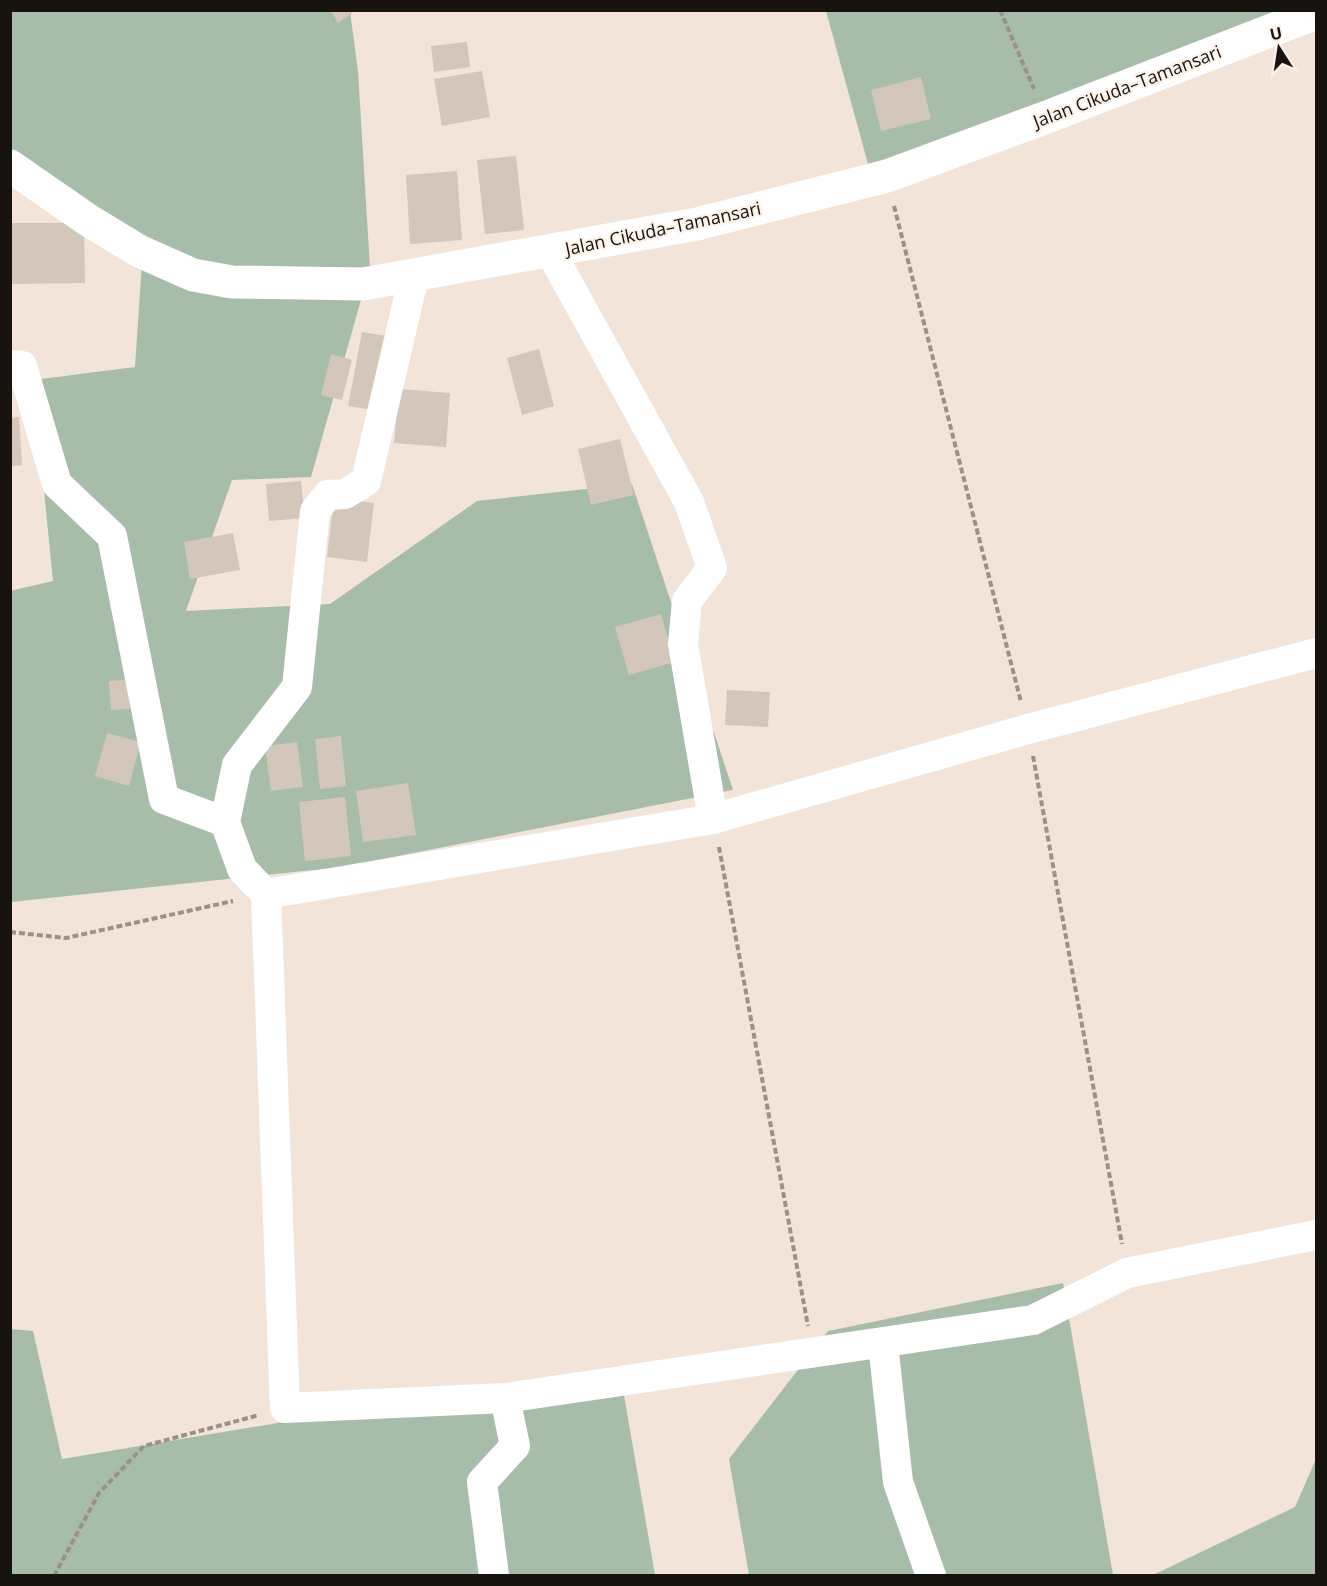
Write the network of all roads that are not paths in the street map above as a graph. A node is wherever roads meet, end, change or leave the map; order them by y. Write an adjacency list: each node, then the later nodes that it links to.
1 (1317, 14): 3 (street, Jalan Cikuda–Tamansari)
2 (10, 166): 4 (street, Jalan Cikuda–Tamansari)
3 (550, 251): 4 (street, Jalan Cikuda–Tamansari); 7 (street)
4 (414, 276): 8 (street)
5 (10, 365): 8 (street)
6 (1317, 653): 7 (street)
7 (714, 819): 9 (street)
8 (225, 822): 9 (street)
9 (266, 894): 12 (street)
10 (1317, 1235): 11 (street)
11 (883, 1343): 12 (street); 14 (street)
12 (505, 1398): 13 (street)
13 (494, 1575)
14 (931, 1575)

